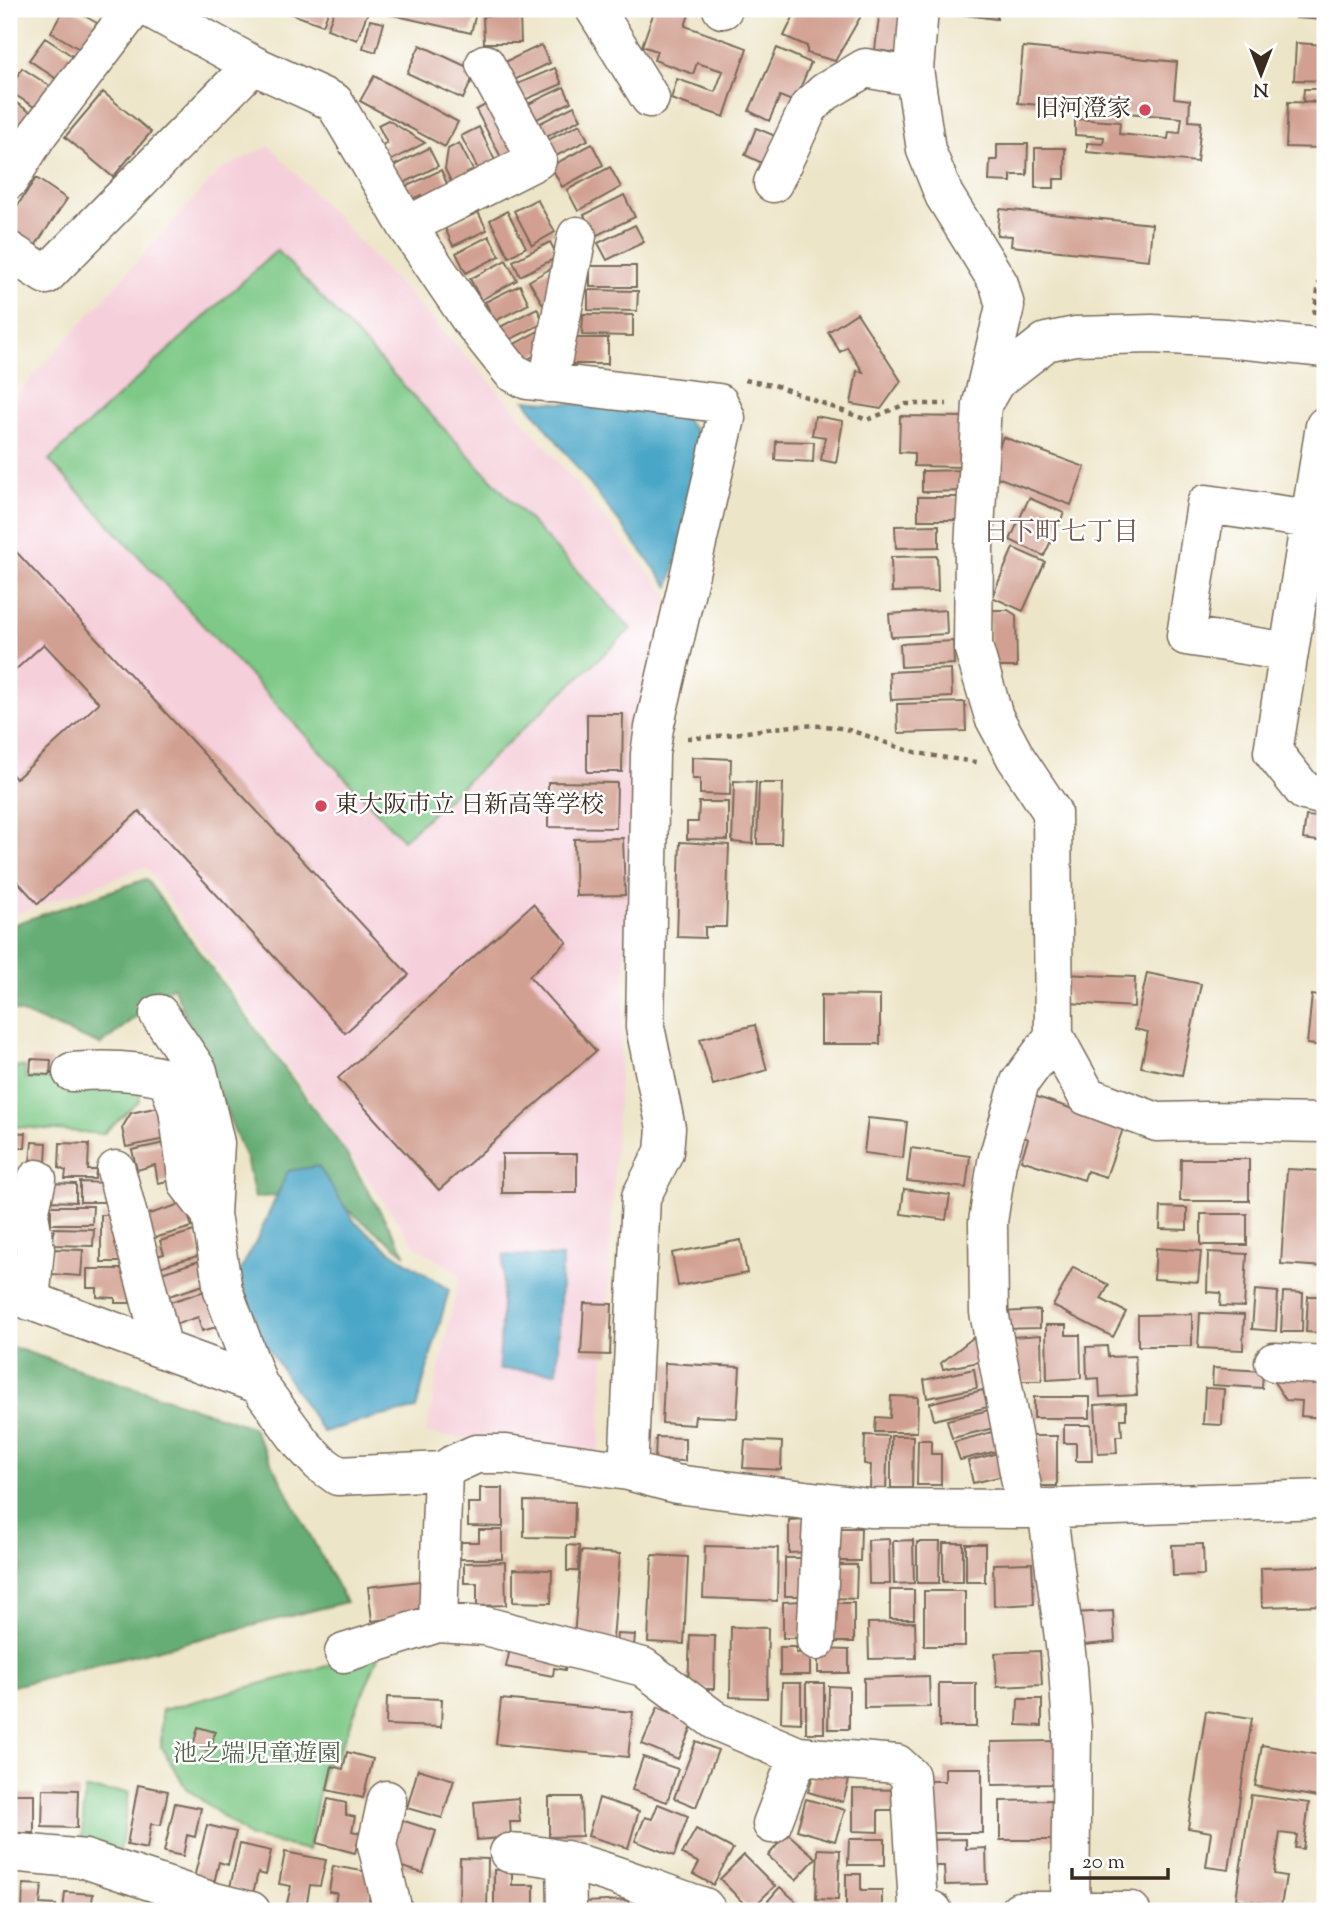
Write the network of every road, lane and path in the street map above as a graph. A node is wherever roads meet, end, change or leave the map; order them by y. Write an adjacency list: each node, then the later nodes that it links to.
1 (133, 9): 9 (street)
2 (151, 9): 6 (street)
3 (595, 9): 8 (street)
4 (919, 9): 7 (street)
5 (485, 64): 11 (street)
6 (253, 65): 11 (street); 14 (street)
7 (915, 77): 10 (street); 18 (street)
8 (650, 98)
9 (9, 180)
10 (773, 183)
11 (407, 226): 17 (street)
12 (577, 236): 17 (street)
13 (1325, 248): 15 (path)
14 (9, 251)
15 (1317, 347): 18 (street)
16 (736, 378): 18 (path)
17 (548, 383): 23 (street)
18 (982, 404): 24 (street)
19 (1325, 426): 20 (street)
20 (1321, 477): 21 (street)
21 (1310, 519): 22 (street); 22 (street)
22 (1289, 652): 25 (street)
23 (654, 728): 24 (path); 39 (street)
24 (1016, 758): 27 (street)
25 (1325, 796)
26 (159, 1014): 32 (street)
27 (1054, 1036): 29 (street); 42 (street)
28 (72, 1072): 32 (street)
29 (1325, 1123)
30 (116, 1170): 34 (street)
31 (37, 1179): 33 (street)
32 (211, 1214): 37 (street)
33 (19, 1297): 34 (street)
34 (163, 1349): 37 (street)
35 (1274, 1362): 36 (street)
36 (1325, 1365)
37 (258, 1384): 38 (street)
38 (443, 1471): 39 (street); 43 (street)
39 (628, 1471): 41 (street)
40 (1325, 1499): 42 (street)
41 (823, 1502): 42 (street); 44 (street)
42 (1036, 1508): 58 (street)
43 (438, 1623): 45 (street); 46 (street)
44 (816, 1641)
45 (344, 1653)
46 (798, 1756): 48 (street); 56 (street)
47 (387, 1800): 53 (street)
48 (772, 1824)
49 (9, 1852): 52 (street)
50 (509, 1853): 51 (street)
51 (566, 1860): 54 (street); 55 (street)
52 (251, 1911)
53 (393, 1911)
54 (567, 1911)
55 (708, 1911)
56 (933, 1911)
57 (1019, 1911): 58 (street)
58 (1070, 1911): 59 (street)
59 (1131, 1911)

